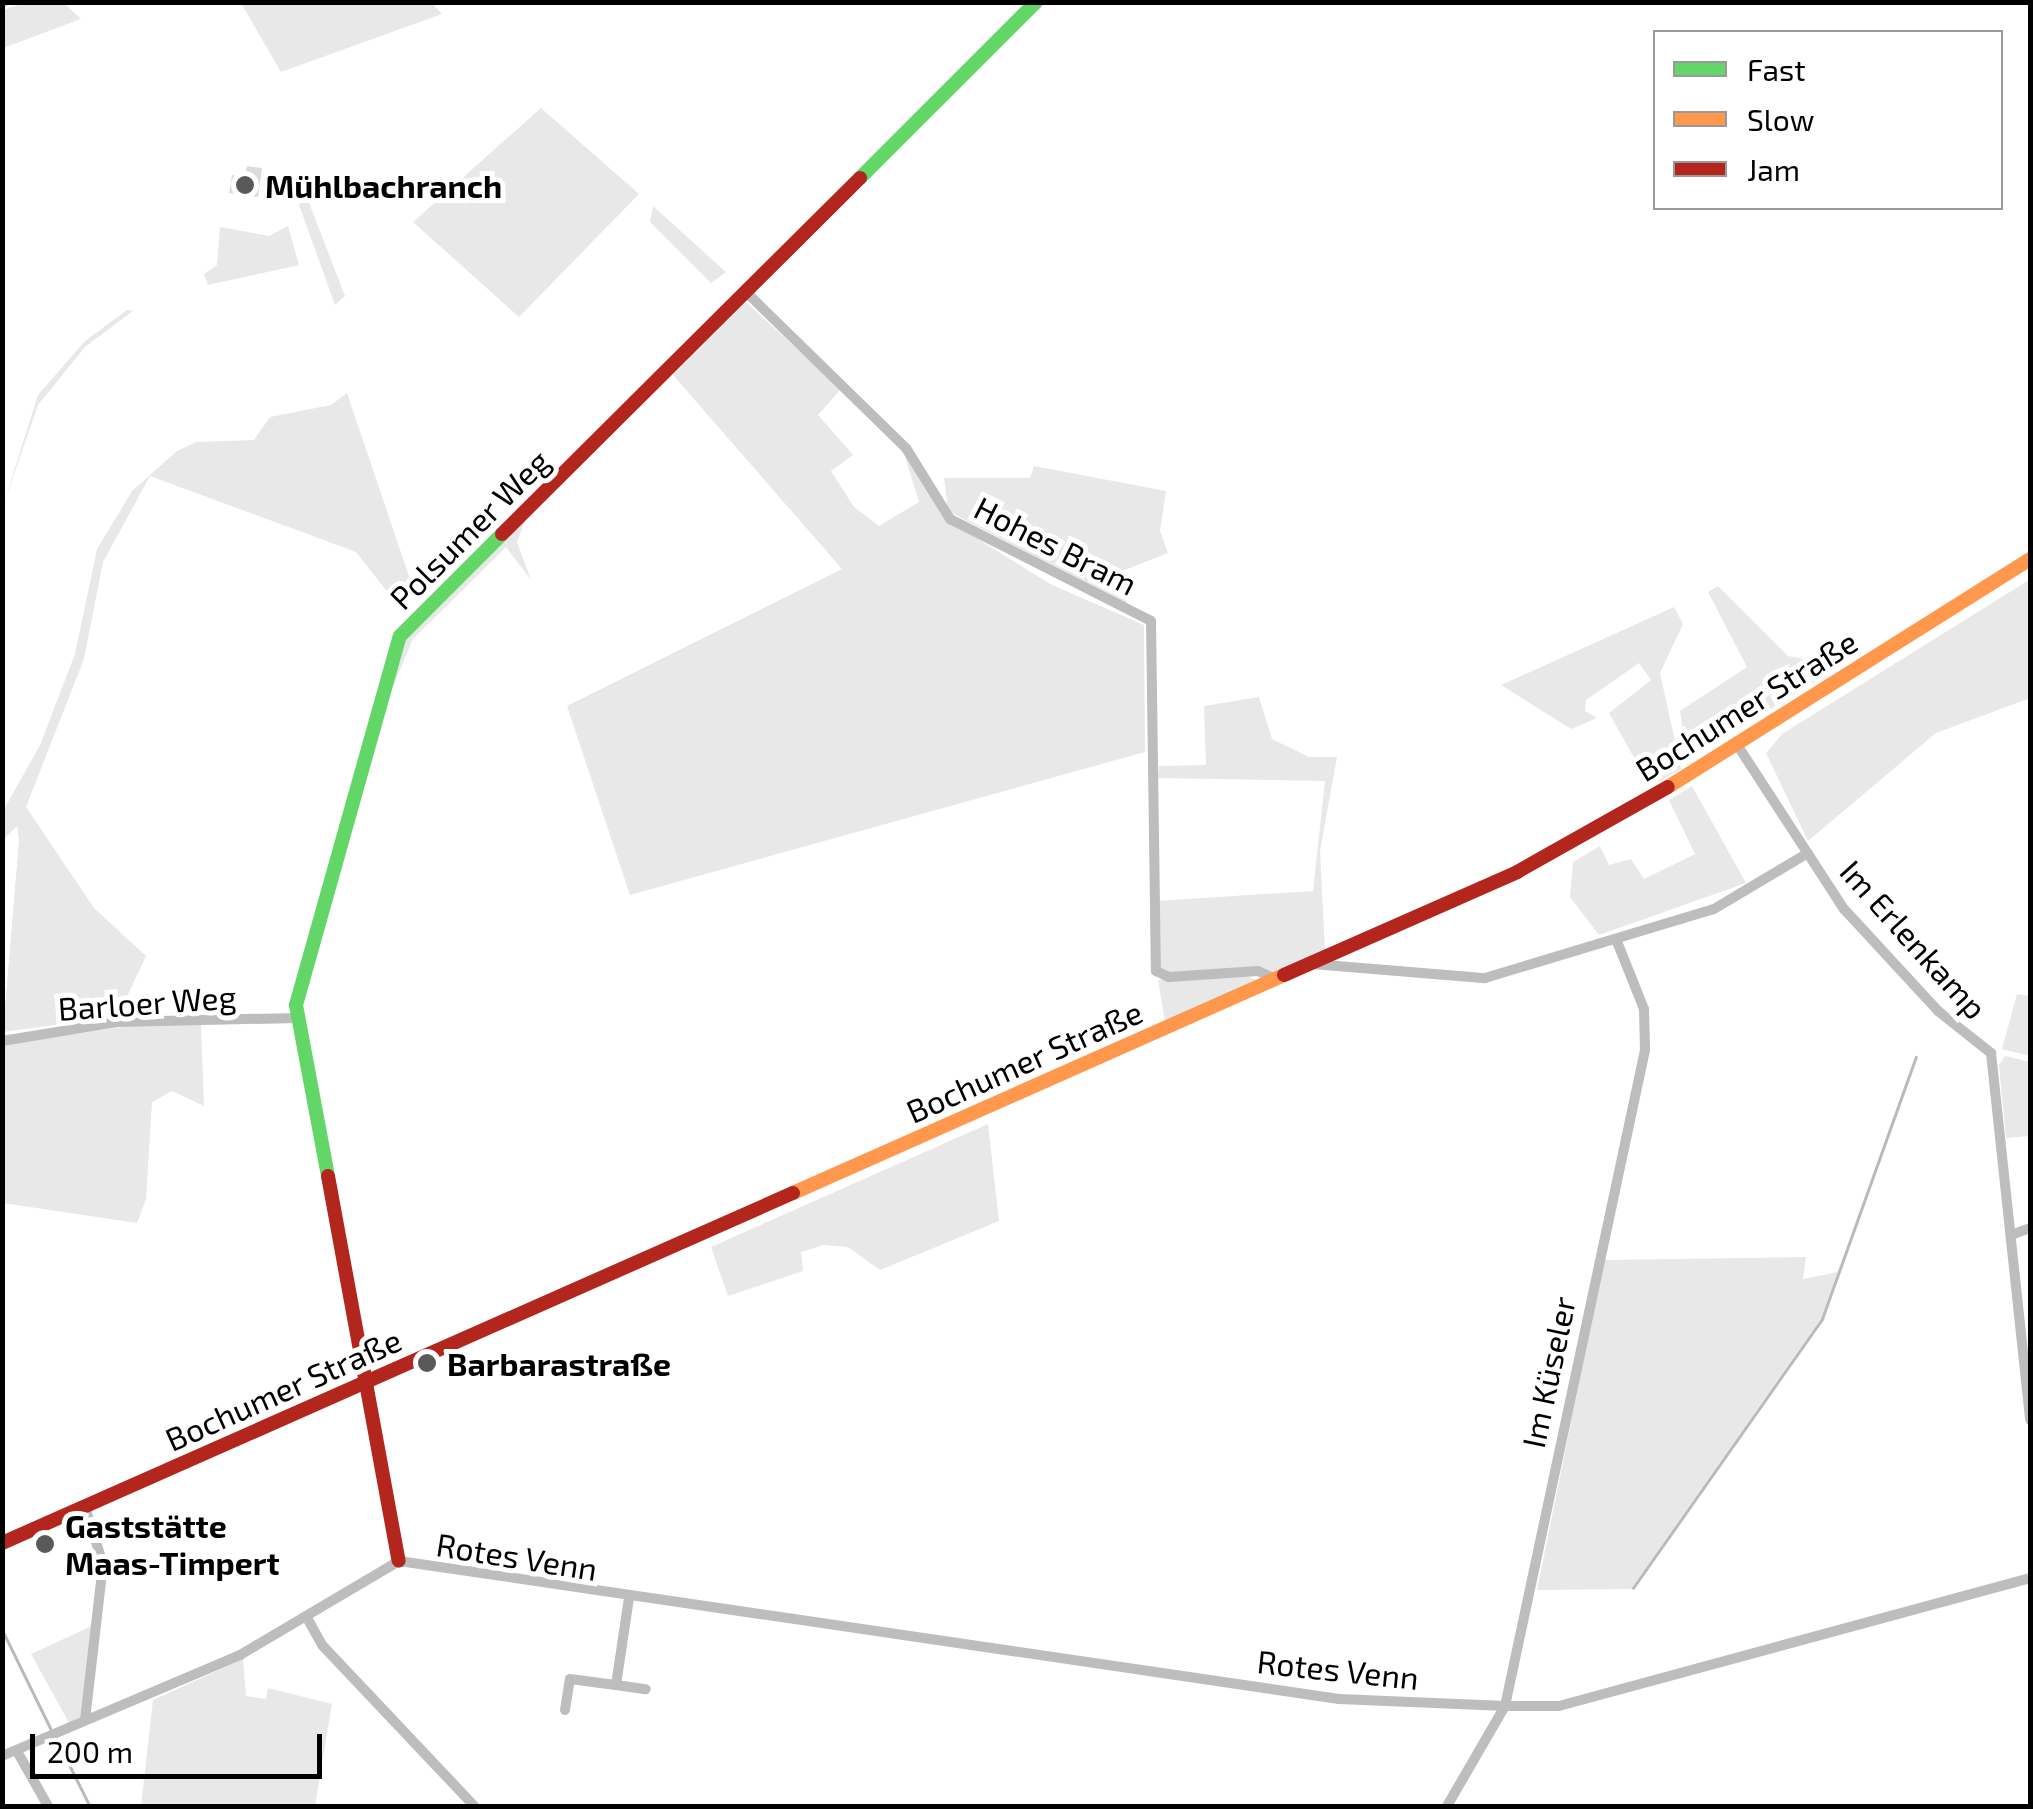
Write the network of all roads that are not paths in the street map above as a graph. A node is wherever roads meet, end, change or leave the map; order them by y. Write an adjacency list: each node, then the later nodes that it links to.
1 (1036, 2): 2 (main road, Polsumer Weg)
2 (746, 292): 8 (street, Hohes Bram); 9 (main road, Polsumer Weg)
3 (2030, 558): 4 (main road, Bochumer Straße)
4 (1736, 743): 5 (street, Im Erlenkamp); 7 (main road, Bochumer Straße)
5 (1808, 852): 6 (street); 12 (street, Im Erlenkamp)
6 (1616, 939): 7 (street); 23 (street, Im Küseler)
7 (1312, 964): 8 (main road, Bochumer Straße)
8 (1276, 980): 13 (main road, Bochumer Straße)
9 (297, 1018): 10 (street, Barloer Weg); 13 (main road, Polsumer Weg)
10 (2, 1041)
11 (2030, 1228): 12 (street)
12 (2011, 1236): 14 (street, Im Erlenkamp)
13 (365, 1384): 15 (main road, Bochumer Straße); 17 (main road)
14 (2030, 1420)
15 (85, 1506): 16 (main road, Bochumer Straße); 25 (street)
16 (5, 1542)
17 (398, 1561): 19 (street, Rotes Venn); 20 (street)
18 (2030, 1578): 23 (street, Rotes Venn)
19 (629, 1598): 21 (street, Rotes Venn); 23 (street, Rotes Venn)
20 (306, 1616): 25 (street); 29 (street)
21 (616, 1685): 22 (street); 24 (street)
22 (646, 1689)
23 (1504, 1706): 30 (street, Im Küseler)
24 (565, 1710)
25 (84, 1720): 26 (street)
26 (18, 1752): 27 (street); 28 (street)
27 (2, 1756)
28 (48, 1806)
29 (474, 1806)
30 (1447, 1806)

